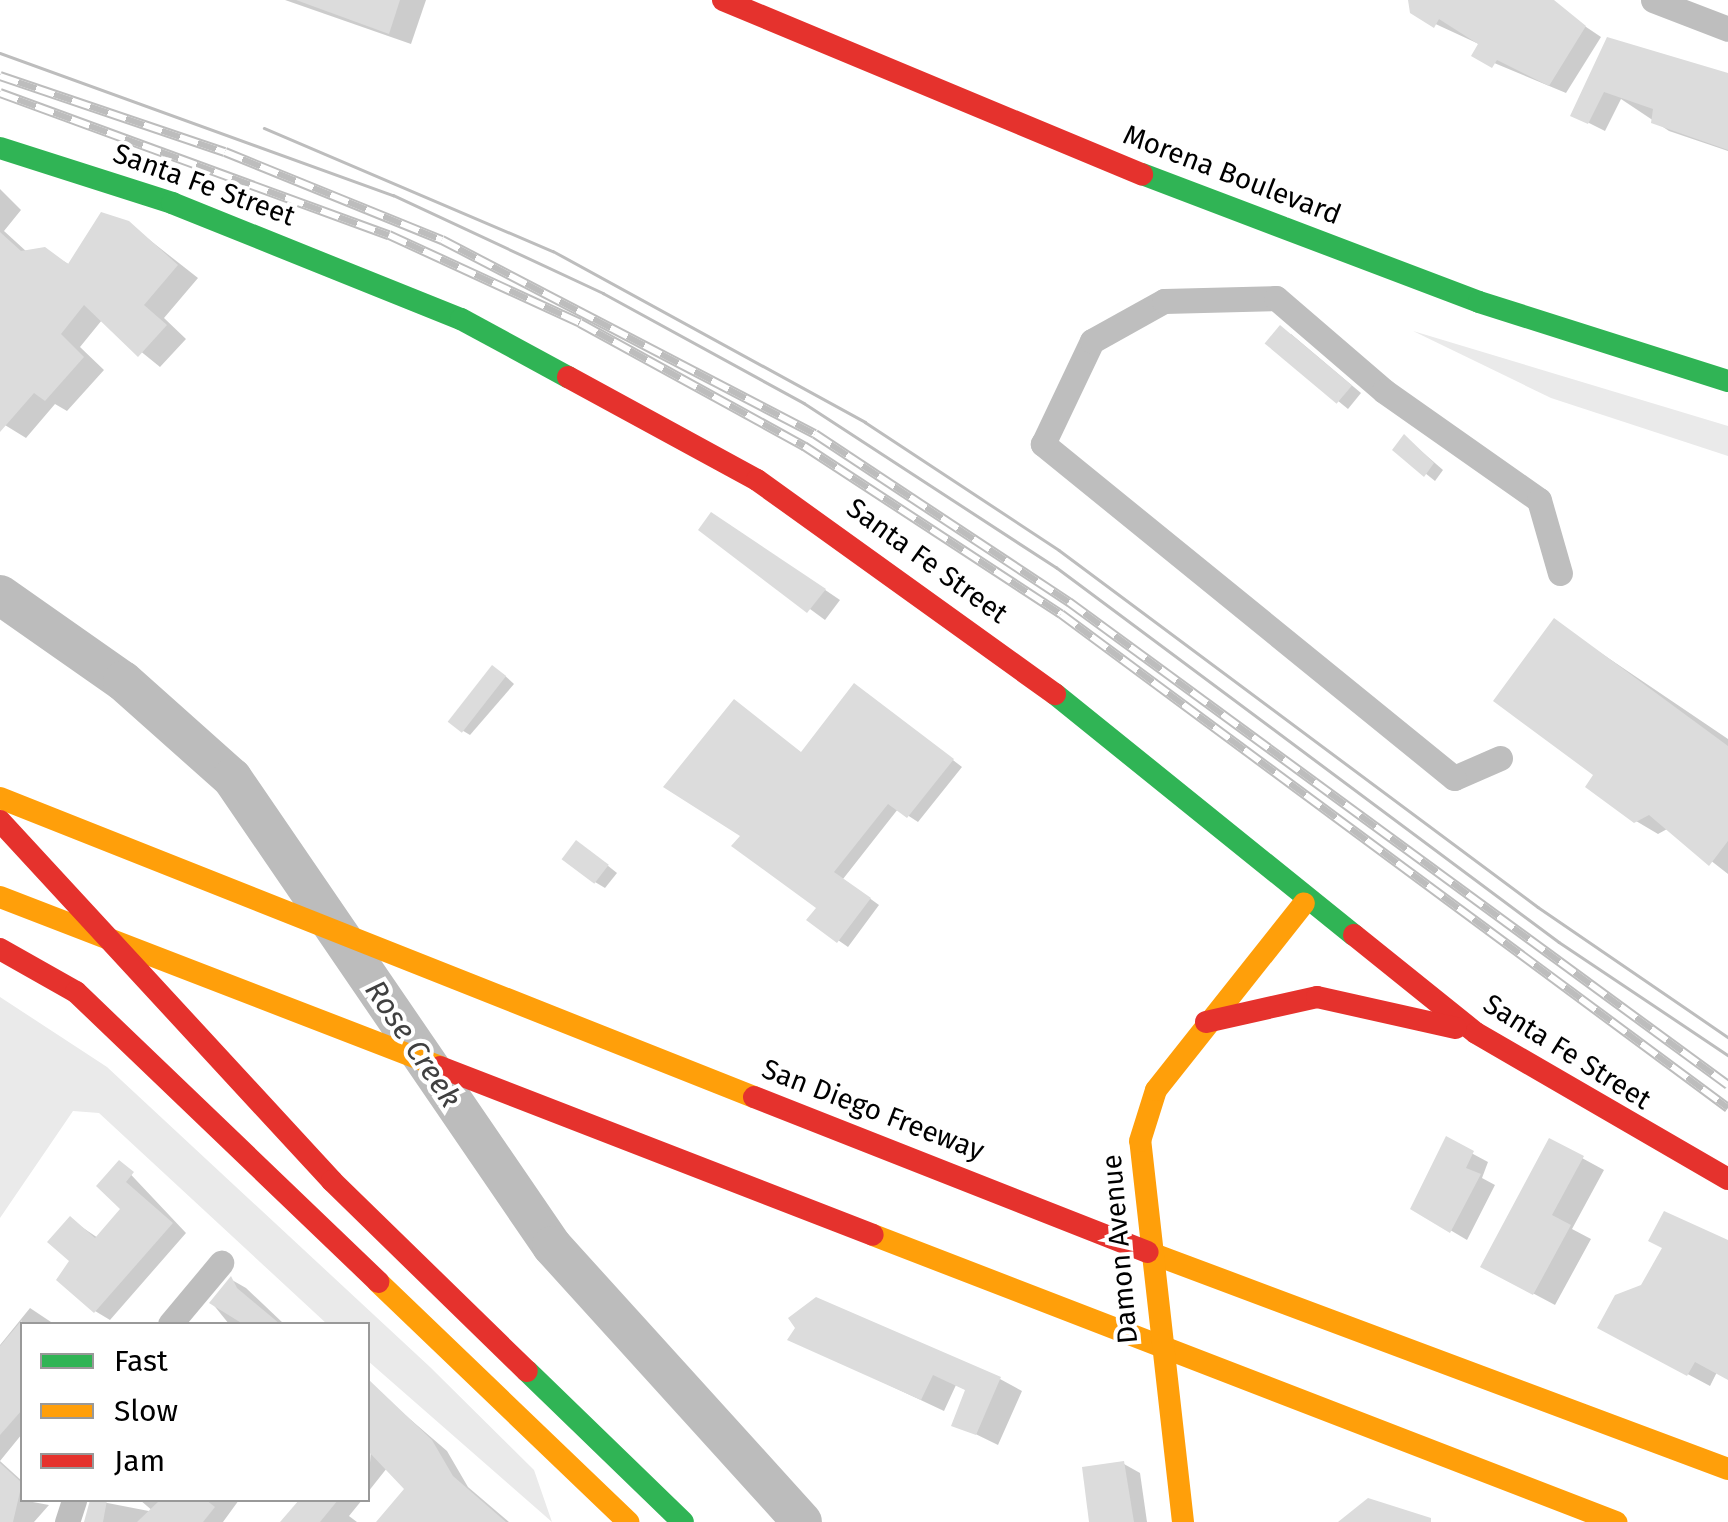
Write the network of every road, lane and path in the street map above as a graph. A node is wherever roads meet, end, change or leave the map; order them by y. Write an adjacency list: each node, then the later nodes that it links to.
1 (723, 0): 5 (main road, Morena Boulevard)
2 (1653, 0): 3 (street)
3 (1728, 29)
4 (0, 148): 11 (main road, Santa Fe Street)
5 (1728, 381)
6 (1560, 573): 7 (street)
7 (1500, 758)
8 (0, 798): 18 (main road, San Diego Freeway)
9 (0, 821): 20 (main road)
10 (0, 897): 22 (main road)
11 (1304, 903): 13 (main road, Damon Avenue); 14 (main road, Santa Fe Street)
12 (0, 949): 19 (main road)
13 (1206, 1022): 14 (main road); 21 (main road, Damon Avenue)
14 (1476, 1034): 15 (main road, Santa Fe Street)
15 (1728, 1180)
16 (221, 1264): 17 (street)
17 (172, 1322)
18 (1728, 1469)
19 (628, 1522)
20 (683, 1522)
21 (1183, 1522)
22 (1616, 1522)

